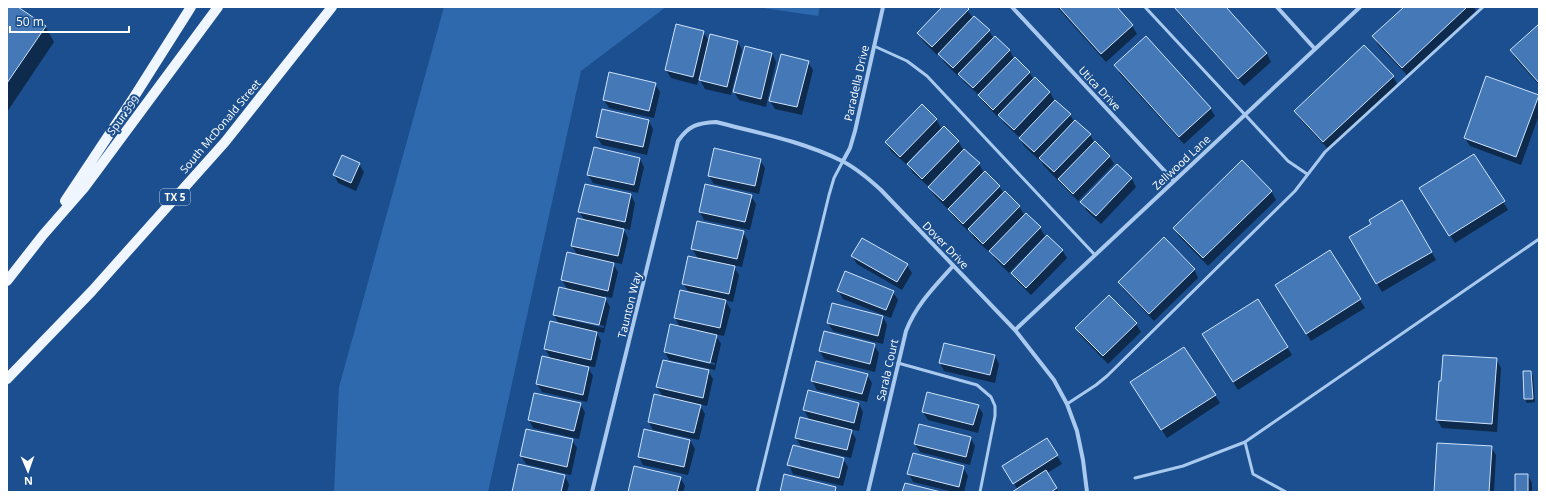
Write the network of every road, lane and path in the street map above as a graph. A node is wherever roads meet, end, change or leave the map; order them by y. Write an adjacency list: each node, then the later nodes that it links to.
1 (192, 7): 17 (main road)
2 (218, 7): 17 (main road, Spur 399)
3 (332, 7): 24 (main road, South McDonald Street / TX 5)
4 (883, 7): 10 (street, Paradella Drive)
5 (1012, 7): 16 (street, Utica Drive)
6 (1145, 7): 12 (lane)
7 (1277, 7): 11 (street)
8 (1360, 7): 11 (street, Zellwood Lane)
9 (1483, 7): 15 (lane)
10 (874, 46): 14 (street, Paradella Drive); 19 (lane)
11 (1315, 49): 12 (street, Zellwood Lane)
12 (1246, 114): 15 (lane); 16 (street, Zellwood Lane)
13 (692, 126): 14 (street, Dover Drive); 28 (street, Taunton Way)
14 (843, 161): 20 (street, Dover Drive); 29 (lane)
15 (1307, 174): 25 (lane)
16 (1174, 181): 19 (street, Zellwood Lane)
17 (43, 235): 21 (main road)
18 (1539, 239): 26 (lane)
19 (1095, 255): 22 (street, Zellwood Lane)
20 (953, 266): 22 (street, Dover Drive); 23 (street, Sarala Court)
21 (7, 281)
22 (1015, 330): 25 (street, Dover Drive)
23 (898, 363): 30 (street, Sarala Court); 31 (lane)
24 (7, 379)
25 (1067, 404): 32 (street, Dover Drive)
26 (1245, 442): 27 (lane); 33 (lane)
27 (1135, 478)
28 (592, 492)
29 (757, 492)
30 (868, 492)
31 (980, 492)
32 (1087, 492)
33 (1286, 492)

